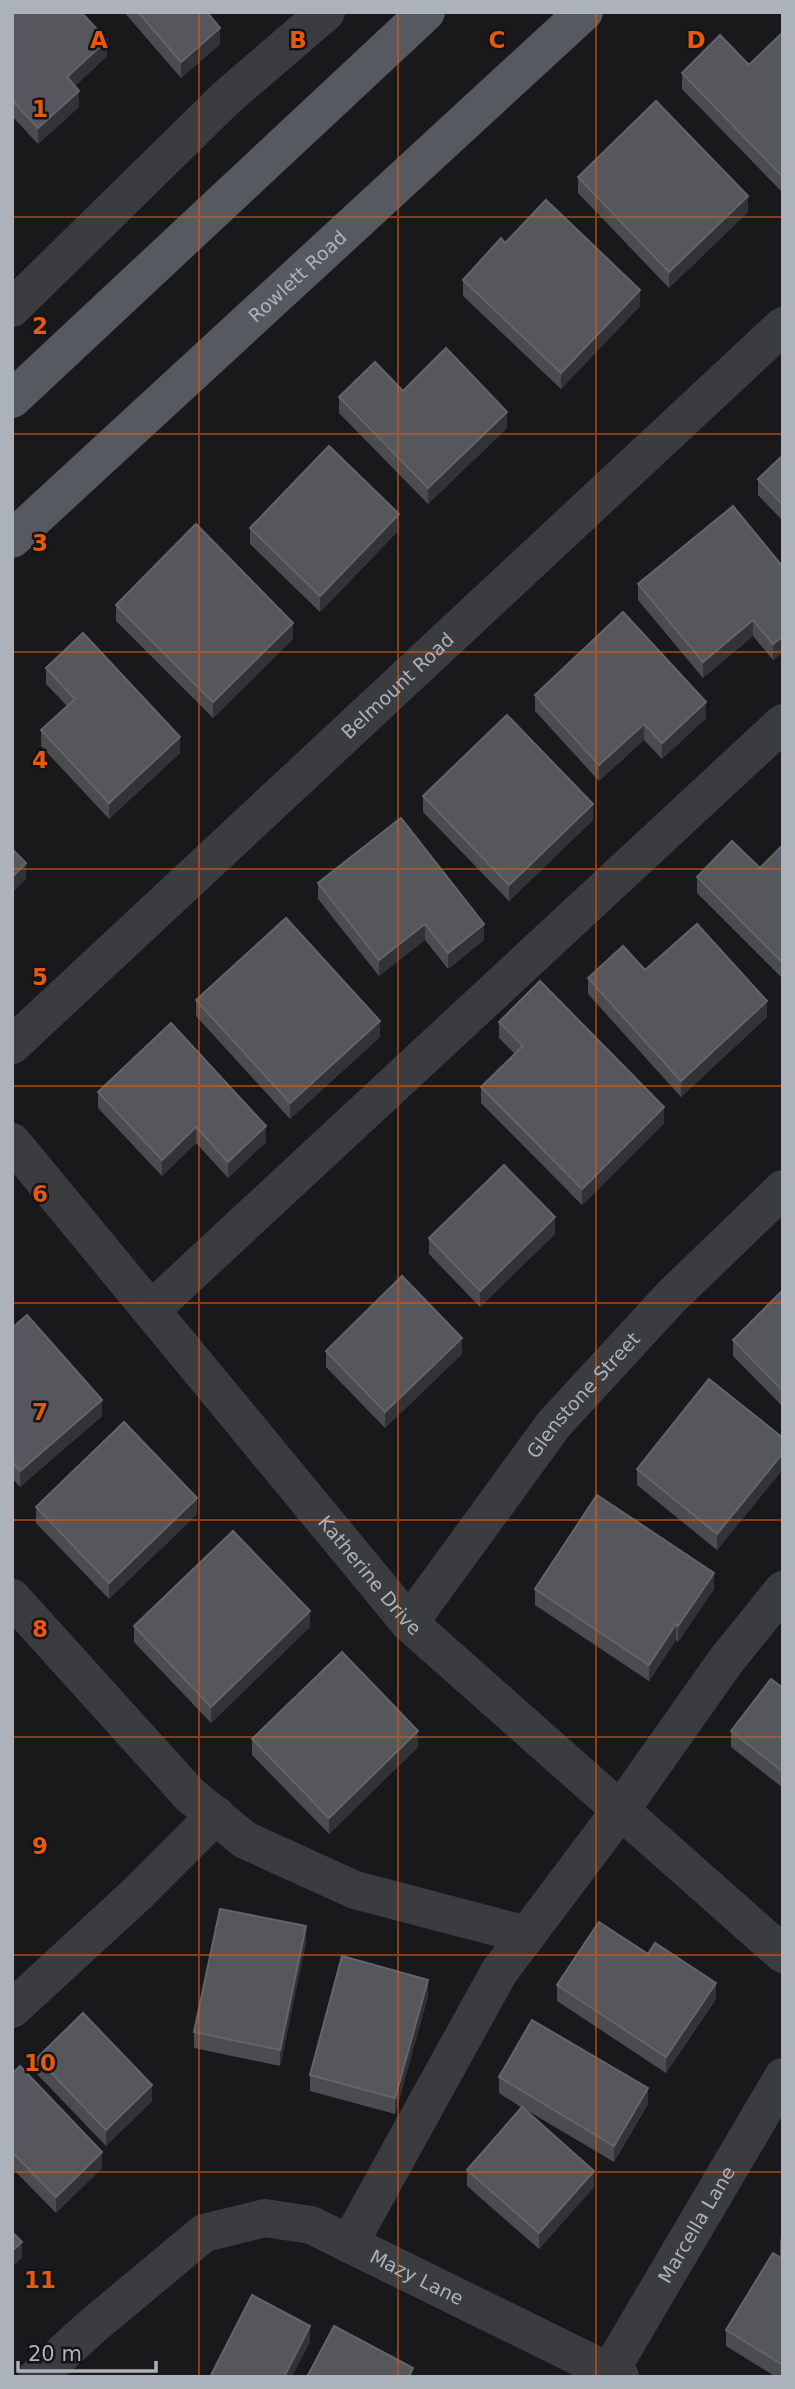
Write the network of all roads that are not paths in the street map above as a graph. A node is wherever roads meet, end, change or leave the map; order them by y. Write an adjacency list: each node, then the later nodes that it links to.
1 (326, 12): 4 (street)
2 (426, 12): 6 (main road)
3 (584, 12): 7 (main road, Rowlett Road)
4 (12, 307)
5 (783, 326): 9 (street, Belmount Road)
6 (12, 399)
7 (12, 539)
8 (783, 723): 12 (street)
9 (12, 1045)
10 (12, 1142): 12 (street, Katherine Drive)
11 (783, 1189): 15 (street, Glenstone Street)
12 (151, 1310): 15 (street, Katherine Drive)
13 (783, 1590): 16 (street)
14 (12, 1598): 17 (street)
15 (409, 1623): 16 (street, Katherine Drive)
16 (620, 1811): 18 (street); 19 (street, Katherine Drive)
17 (216, 1815): 18 (street); 20 (street)
18 (527, 1935): 22 (street)
19 (783, 1954)
20 (12, 2009)
21 (783, 2077): 23 (street, Marcella Lane)
22 (349, 2244): 23 (street, Mazy Lane); 24 (street, Mazy Lane)
23 (615, 2374)
24 (37, 2377)

